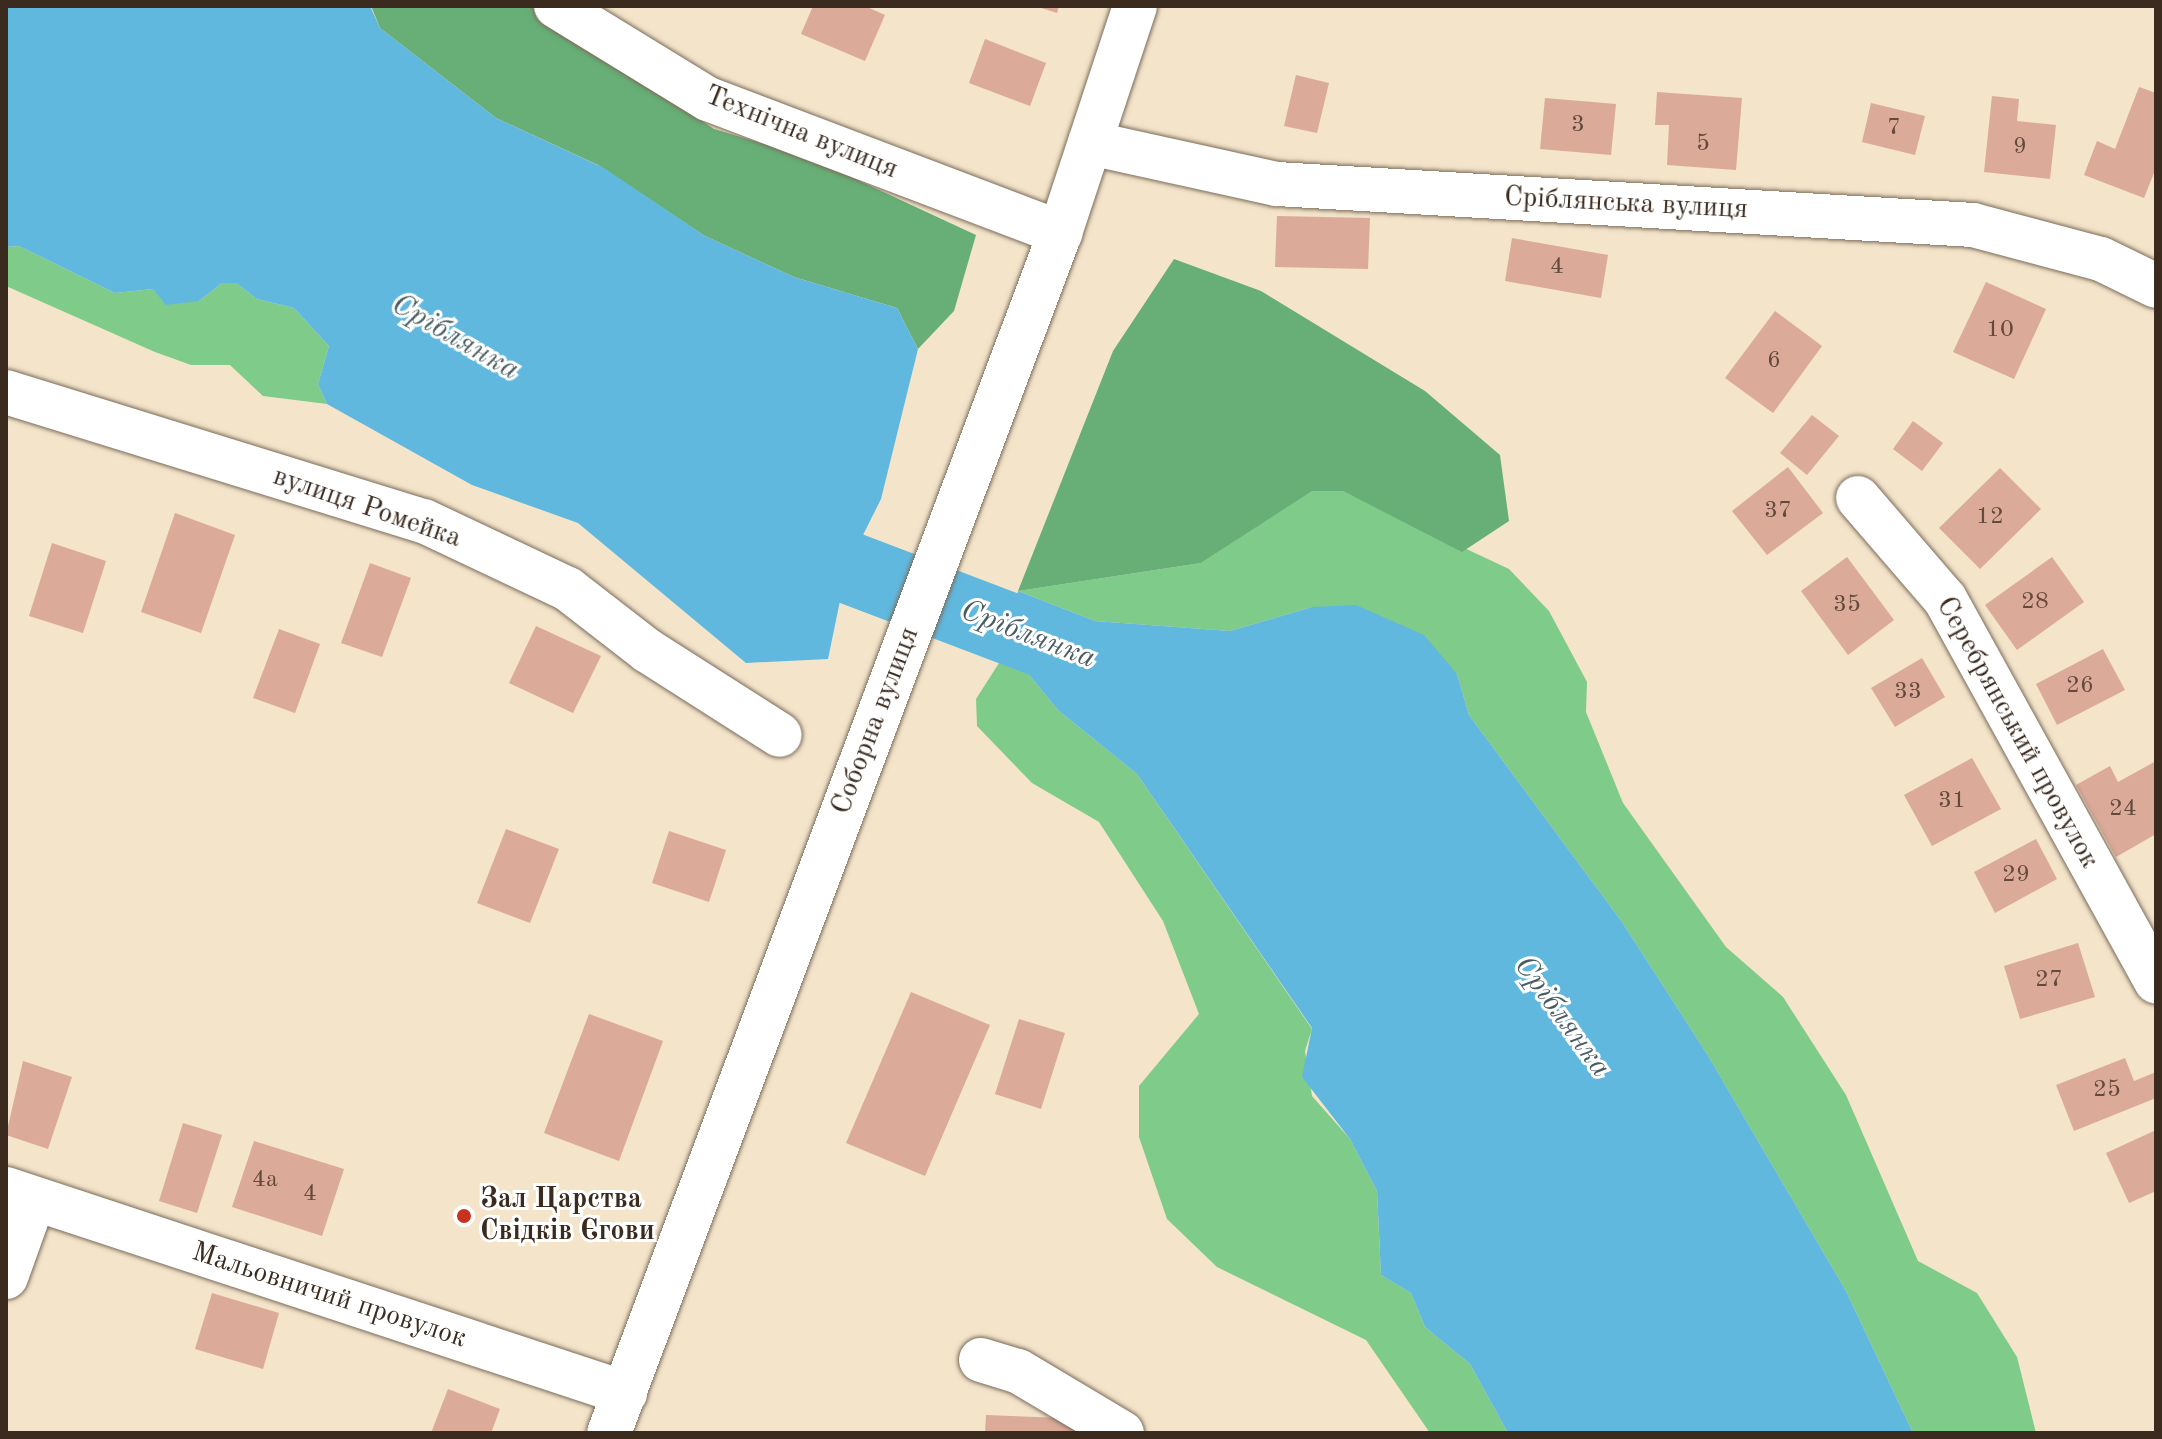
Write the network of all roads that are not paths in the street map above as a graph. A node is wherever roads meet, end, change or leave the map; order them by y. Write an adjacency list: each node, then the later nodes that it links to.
1 (556, 6): 4 (street, Технічна вулиця)
2 (1135, 6): 3 (street, Соборна вулиця)
3 (1090, 143): 4 (street, Соборна вулиця); 5 (street, Сріблянська вулиця)
4 (1060, 233): 13 (street, Соборна вулиця)
5 (2156, 286)
6 (6, 392): 8 (street, вулиця Ромейка)
7 (1858, 498): 9 (street, Серебрянський провулок)
8 (780, 735)
9 (2156, 982)
10 (20, 1194): 11 (street, Мальовничий провулок); 13 (street, Мальовничий провулок)
11 (6, 1277)
12 (981, 1360): 15 (street)
13 (625, 1393): 14 (street, Соборна вулиця)
14 (609, 1433)
15 (1122, 1433)

